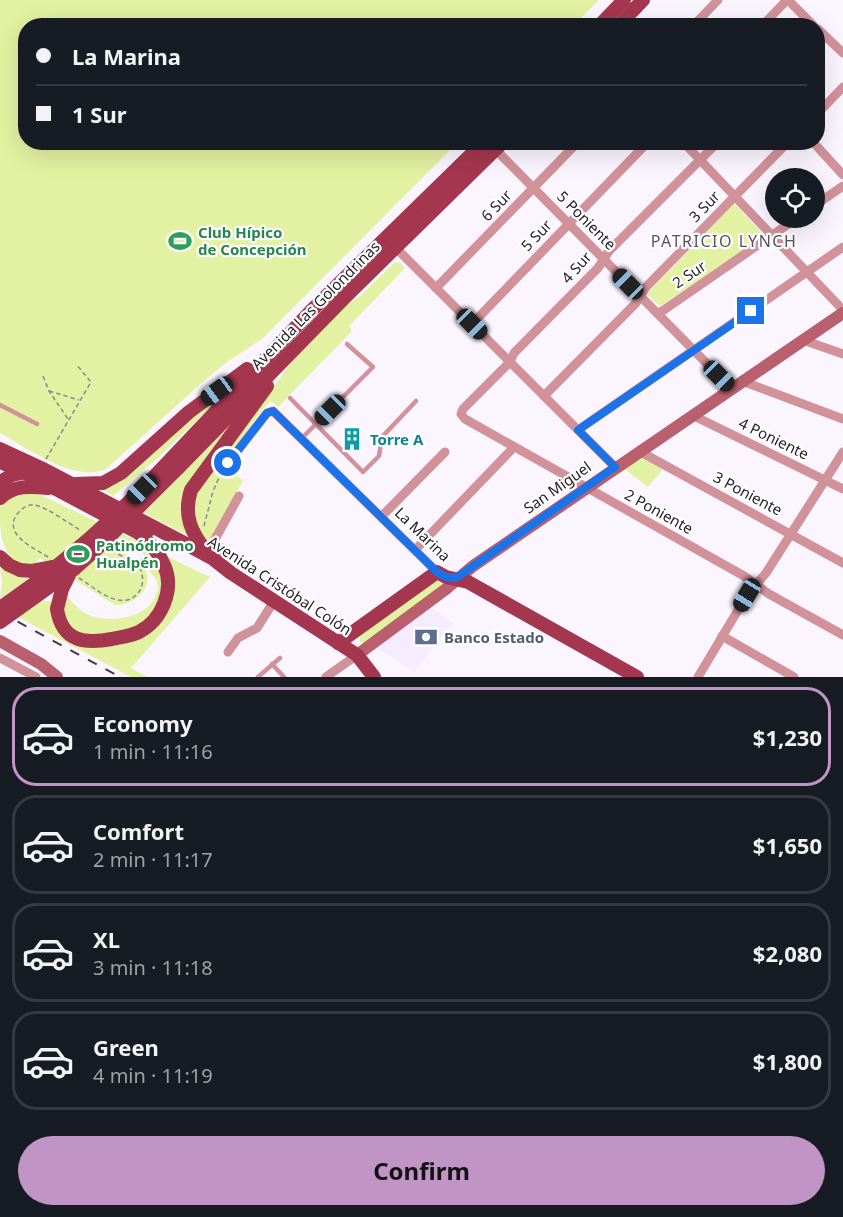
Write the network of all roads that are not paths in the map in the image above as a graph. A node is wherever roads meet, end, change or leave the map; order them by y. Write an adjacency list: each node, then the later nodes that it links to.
1 (624, 0): 5 (main road)
2 (643, 0): 6 (main road)
3 (718, 0): 7 (street)
4 (788, 0): 8 (street); 9 (street)
5 (607, 18)
6 (626, 18)
7 (701, 18)
8 (770, 18)
9 (807, 18)
10 (825, 36): 11 (street)
11 (843, 53)
12 (841, 94): 13 (street)
13 (825, 107)
14 (486, 150): 25 (main road, Avenida Las Golondrinas)
15 (489, 150): 30 (main road, Avenida Las Golondrinas)
16 (499, 150): 27 (street, 5 Poniente)
17 (570, 150): 27 (street, 6 Sur)
18 (640, 150): 31 (street, 5 Sur)
19 (691, 150): 23 (street)
20 (710, 150): 23 (street, 4 Sur)
21 (780, 150): 28 (street, 3 Sur)
22 (820, 150): 24 (street)
23 (701, 160): 28 (street); 36 (street, 4 Sur)
24 (843, 175)
25 (446, 180): 30 (lane); 48 (main road, Avenida Las Golondrinas)
26 (843, 186): 29 (street)
27 (534, 188): 31 (street, 5 Poniente); 38 (street, 6 Sur)
28 (736, 195): 33 (street); 39 (street, 3 Sur)
29 (825, 198)
30 (446, 199): 35 (main road, Avenida Las Golondrinas)
31 (569, 224): 36 (street, 5 Poniente); 42 (street, 5 Sur)
32 (782, 228): 33 (street, 2 Sur)
33 (772, 235): 37 (street); 41 (street, 2 Sur)
34 (843, 247): 37 (street)
35 (396, 248): 38 (street); 46 (main road, Avenida Las Golondrinas)
36 (604, 259): 39 (street, 5 Poniente); 49 (street, 4 Sur)
37 (808, 271): 40 (street); 45 (street)
38 (436, 288): 42 (street)
39 (641, 296): 41 (street, 5 Poniente); 52 (street, 3 Sur)
40 (843, 312): 43 (street, San Miguel)
41 (658, 314): 45 (street, 5 Poniente)
42 (472, 324): 49 (street)
43 (803, 340): 47 (street); 50 (street, San Miguel)
44 (346, 344): 60 (lane)
45 (694, 350): 51 (street, 5 Poniente); 61 (street)
46 (291, 351): 70 (main road, Avenida Las Golondrinas); 87 (main road)
47 (843, 354)
48 (269, 355): 70 (main road, Avenida Las Golondrinas); 76 (main road)
49 (510, 362): 52 (street); 56 (street, 4 Sur)
50 (742, 381): 51 (street, San Miguel); 58 (street)
51 (731, 388): 57 (street, San Miguel)
52 (544, 396): 61 (street)
53 (290, 398): 60 (lane)
54 (416, 401): 60 (lane)
55 (0, 405): 59 (lane)
56 (461, 414): 63 (street, 2 Poniente)
57 (692, 415): 65 (street, San Miguel); 74 (street, 4 Poniente)
58 (843, 419)
59 (37, 424)
60 (316, 424): 62 (lane)
61 (578, 430): 71 (street)
62 (301, 439): 69 (street, La Marina); 81 (street, La Marina)
63 (514, 447): 77 (street, 2 Poniente); 85 (street)
64 (0, 449): 72 (main road, Avenida Cristóbal Colón)
65 (639, 451): 71 (street, San Miguel); 84 (street, 3 Poniente)
66 (445, 452): 81 (street)
67 (843, 452): 74 (street)
68 (0, 462): 73 (main road, Avenida Cristóbal Colón)
69 (228, 463)
70 (173, 465): 89 (main road, Avenida Las Golondrinas, bridge)
71 (615, 467): 77 (street, San Miguel)
72 (46, 471): 73 (main road); 76 (main road, Avenida Cristóbal Colón)
73 (24, 472): 75 (main road); 76 (main road, Avenida Cristóbal Colón)
74 (826, 479): 78 (street, 4 Poniente); 84 (street)
75 (0, 482)
76 (65, 487): 80 (main road); 82 (main road, Avenida Cristóbal Colón); 83 (main road, Avenida Cristóbal Colón)
77 (586, 487): 91 (street, San Miguel); 92 (street, 2 Poniente)
78 (843, 489)
79 (239, 496): 87 (street)
80 (0, 498)
81 (381, 516): 85 (street, La Marina)
82 (161, 531): 83 (main road); 87 (main road, Avenida Cristóbal Colón)
83 (139, 533): 89 (main road, bridge)
84 (791, 534): 88 (street, 3 Poniente); 92 (street)
85 (415, 550): 90 (street, La Marina)
86 (0, 557): 89 (main road, bridge)
87 (215, 560): 93 (main road, Avenida Cristóbal Colón)
88 (843, 563)
89 (69, 566): 94 (main road, bridge); 95 (main road, bridge)
90 (437, 572): 91 (main road, La Marina); 99 (main road)
91 (456, 578): 101 (street, San Miguel); 111 (main road, La Marina)
92 (756, 584): 96 (street, 2 Poniente); 97 (street)
93 (274, 601): 99 (main road, Avenida Cristóbal Colón); 100 (street)
94 (0, 608)
95 (0, 622)
96 (843, 635)
97 (722, 636): 112 (street); 113 (street)
98 (0, 641): 106 (street)
99 (338, 643): 101 (main road, Avenida Cristóbal Colón)
100 (228, 652)
101 (357, 655): 109 (street, San Miguel); 110 (main road, Avenida Cristóbal Colón)
102 (0, 658): 105 (street)
103 (280, 658): 104 (lane)
104 (272, 664): 107 (lane); 108 (lane)
105 (36, 677)
106 (57, 677)
107 (258, 677)
108 (284, 677)
109 (326, 677)
110 (374, 677)
111 (637, 677)
112 (698, 677)
113 (794, 677)

